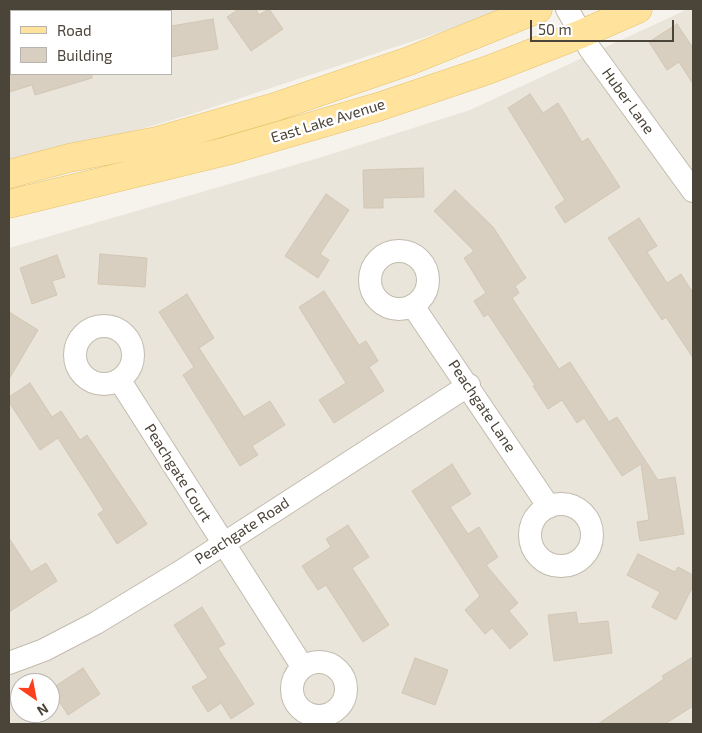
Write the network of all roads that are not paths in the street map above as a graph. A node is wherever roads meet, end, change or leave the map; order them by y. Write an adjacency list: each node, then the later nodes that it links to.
1 (538, 9): 5 (main road, East Lake Avenue)
2 (567, 9): 4 (street, Huber Lane)
3 (638, 9): 4 (main road, East Lake Avenue)
4 (580, 34): 6 (street, Huber Lane); 7 (main road, East Lake Avenue)
5 (9, 174)
6 (693, 191)
7 (9, 204)
8 (413, 306): 10 (street, Peachgate Lane)
9 (120, 381): 12 (street, Peachgate Court)
10 (469, 385): 11 (street, Peachgate Lane); 12 (street, Peachgate Road)
11 (549, 507)
12 (222, 543): 13 (street, Peachgate Road); 14 (street, Peachgate Court)
13 (9, 663)
14 (302, 666)

